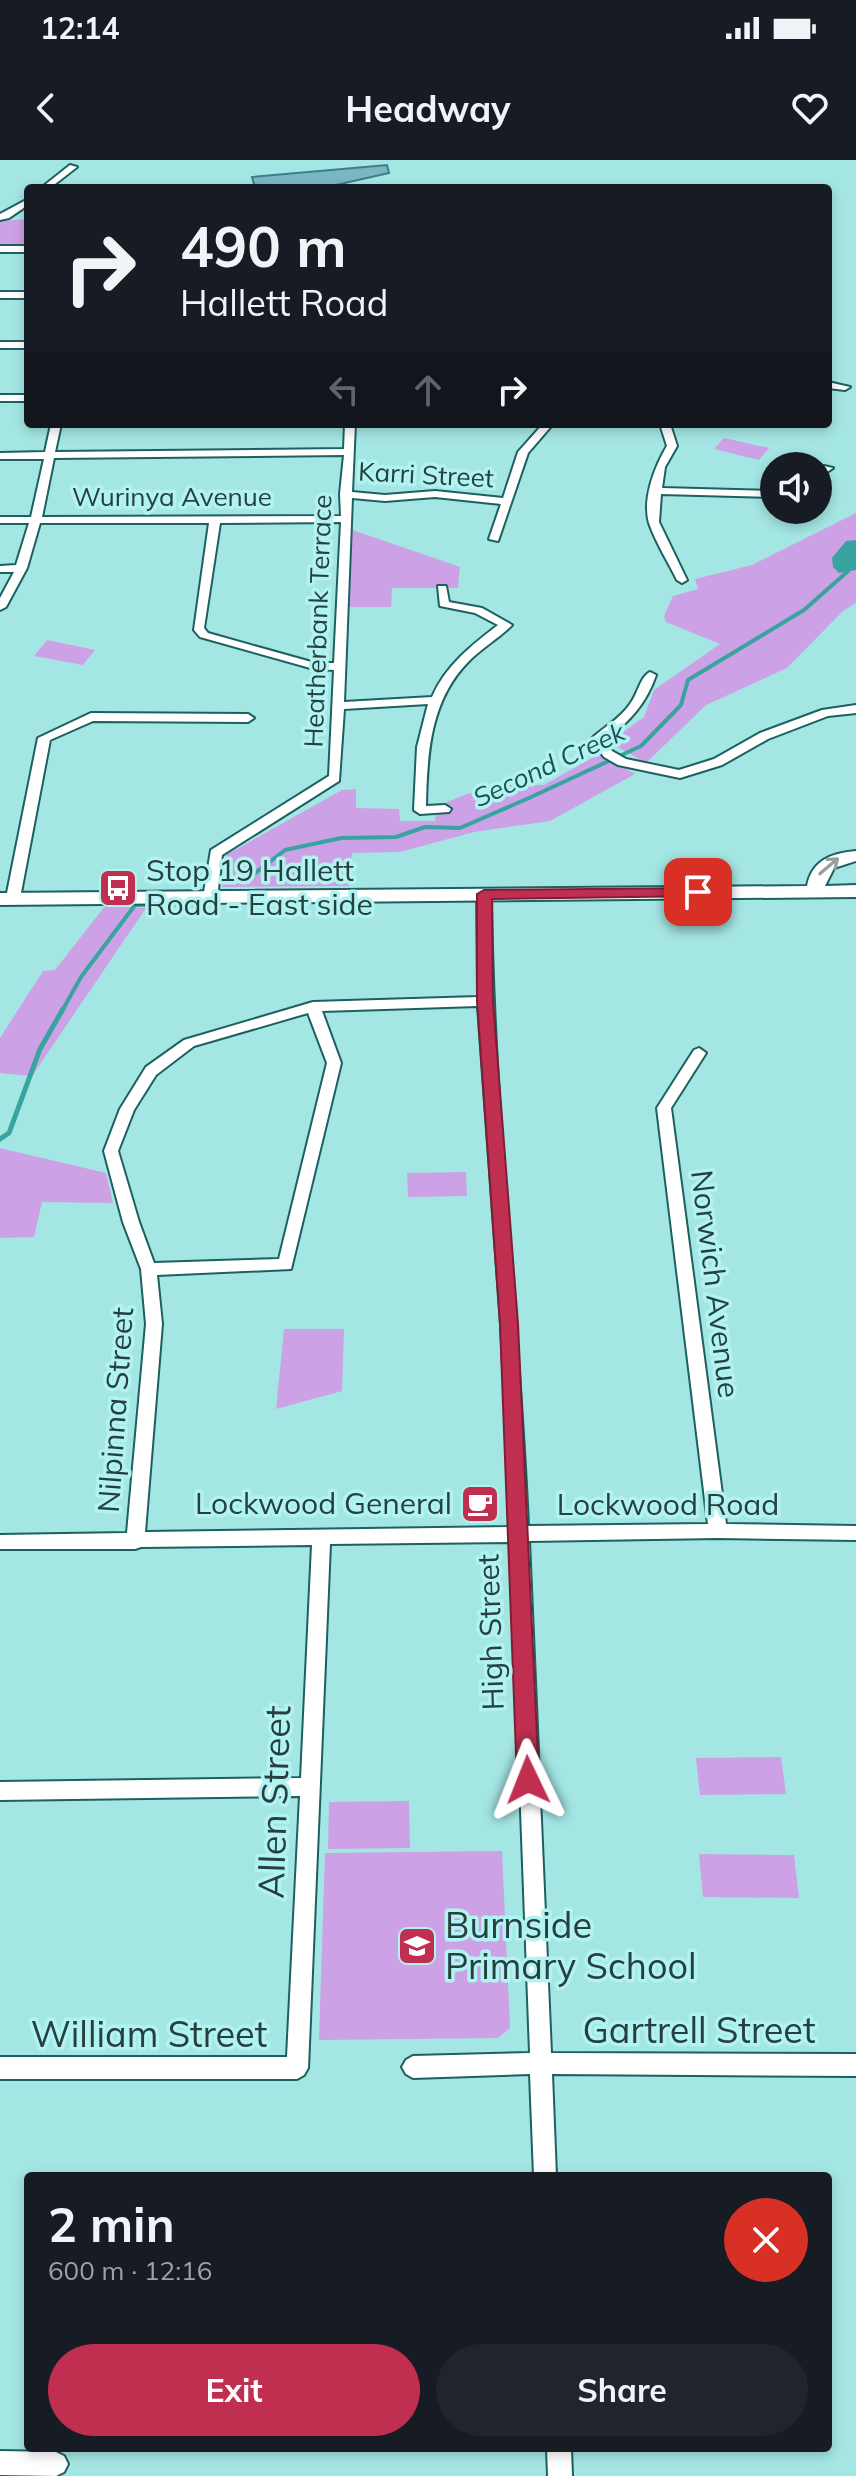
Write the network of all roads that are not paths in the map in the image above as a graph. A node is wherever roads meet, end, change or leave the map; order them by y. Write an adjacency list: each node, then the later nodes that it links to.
1 (73, 167): 2 (street)
2 (50, 184)
3 (24, 204): 4 (street)
4 (0, 217)
5 (0, 249): 6 (street)
6 (24, 249)
7 (0, 295): 8 (street)
8 (24, 295)
9 (0, 345): 10 (street)
10 (24, 345)
11 (832, 385): 12 (street)
12 (845, 387)
13 (0, 398): 14 (street)
14 (24, 398)
15 (55, 428): 20 (street)
16 (350, 428): 19 (street, Heatherbank Terrace)
17 (544, 428): 25 (street)
18 (666, 428): 22 (street)
19 (347, 452): 20 (street); 23 (street, Heatherbank Terrace)
20 (49, 455): 21 (street); 26 (street)
21 (0, 456)
22 (658, 491): 24 (street); 33 (street)
23 (345, 494): 25 (street, Karri Street); 28 (street, Heatherbank Terrace)
24 (760, 494)
25 (506, 501): 30 (street)
26 (33, 519): 27 (street, Wurinya Avenue); 29 (street, Wurinya Avenue); 31 (street)
27 (215, 519): 28 (street, Wurinya Avenue); 36 (street)
28 (344, 519): 36 (street, Heatherbank Terrace)
29 (0, 520)
30 (494, 539)
31 (22, 568): 32 (street); 35 (street)
32 (0, 569)
33 (682, 580)
34 (442, 588): 38 (street)
35 (0, 607)
36 (340, 667): 39 (street, Heatherbank Terrace)
37 (650, 675): 40 (street)
38 (434, 700): 39 (street); 42 (street)
39 (338, 706): 48 (street, Heatherbank Terrace)
40 (856, 709)
41 (248, 718): 47 (street)
42 (445, 809)
43 (856, 856): 44 (main road, one-way to 43)
44 (815, 891): 45 (main road); 46 (main road)
45 (856, 891)
46 (484, 894): 48 (main road); 49 (street, High Street)
47 (6, 898): 48 (main road)
48 (210, 898)
49 (485, 1001): 50 (street, Nilpinna Street); 55 (street, High Street)
50 (313, 1007): 52 (street, Nilpinna Street); 52 (street)
51 (699, 1053): 53 (street, Norwich Avenue)
52 (149, 1269): 58 (street, Nilpinna Street)
53 (718, 1531): 54 (street, Lockwood Road); 55 (street, Lockwood Road)
54 (856, 1533)
55 (520, 1534): 56 (street, Lockwood Road); 61 (street, High Street)
56 (321, 1539): 58 (street, Lockwood Road); 59 (street, Allen Street)
57 (0, 1542): 58 (street, Lockwood Road)
58 (135, 1542)
59 (308, 1787): 60 (street); 65 (street, Allen Street)
60 (0, 1791)
61 (541, 2063): 62 (street, Gartrell Street); 63 (street, Gartrell Street); 66 (street, High Street)
62 (856, 2065)
63 (413, 2067)
64 (0, 2068): 65 (street, William Street)
65 (297, 2068)
66 (545, 2172)
67 (559, 2452): 70 (street)
68 (0, 2463): 69 (street)
69 (56, 2464)
70 (560, 2476)

